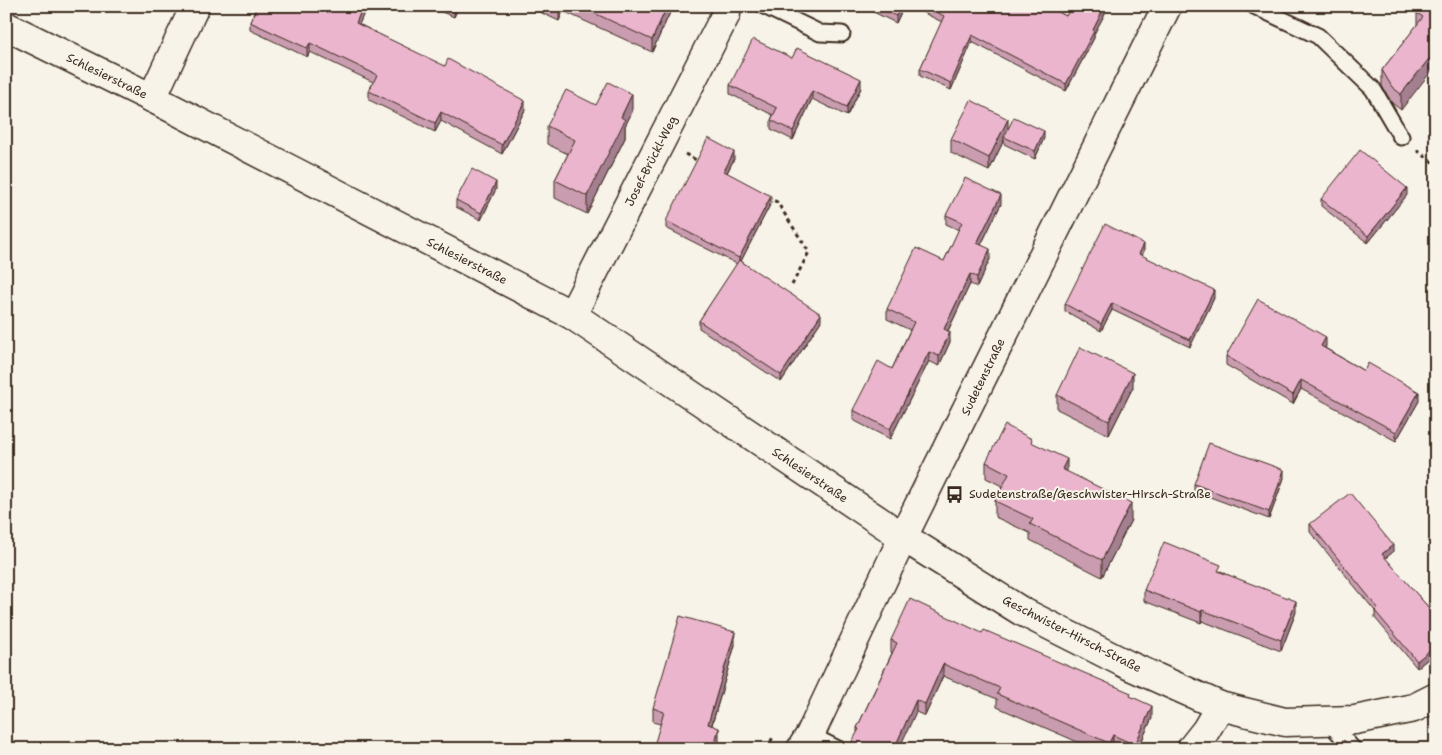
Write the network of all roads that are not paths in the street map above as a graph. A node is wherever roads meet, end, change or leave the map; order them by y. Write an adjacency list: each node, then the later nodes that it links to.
1 (195, 6): 8 (street)
2 (726, 6): 10 (street, Josef-Brückl-Weg)
3 (764, 6): 7 (lane)
4 (1167, 6): 11 (street, Sudetenstraße)
5 (1254, 6): 9 (lane)
6 (6, 26): 8 (street, Schlesierstraße)
7 (842, 34)
8 (152, 98): 10 (street, Schlesierstraße)
9 (1401, 137)
10 (572, 315): 11 (street, Schlesierstraße)
11 (903, 537): 13 (street, Geschwister-Hirsch-Straße); 15 (street, Sudetenstraße)
12 (1436, 697): 14 (street, Geschwister-Hirsch-Straße)
13 (1220, 706): 14 (street, Geschwister-Hirsch-Straße); 17 (street)
14 (1328, 721): 18 (lane)
15 (806, 742): 16 (lane)
16 (838, 749)
17 (1191, 749)
18 (1353, 749)

